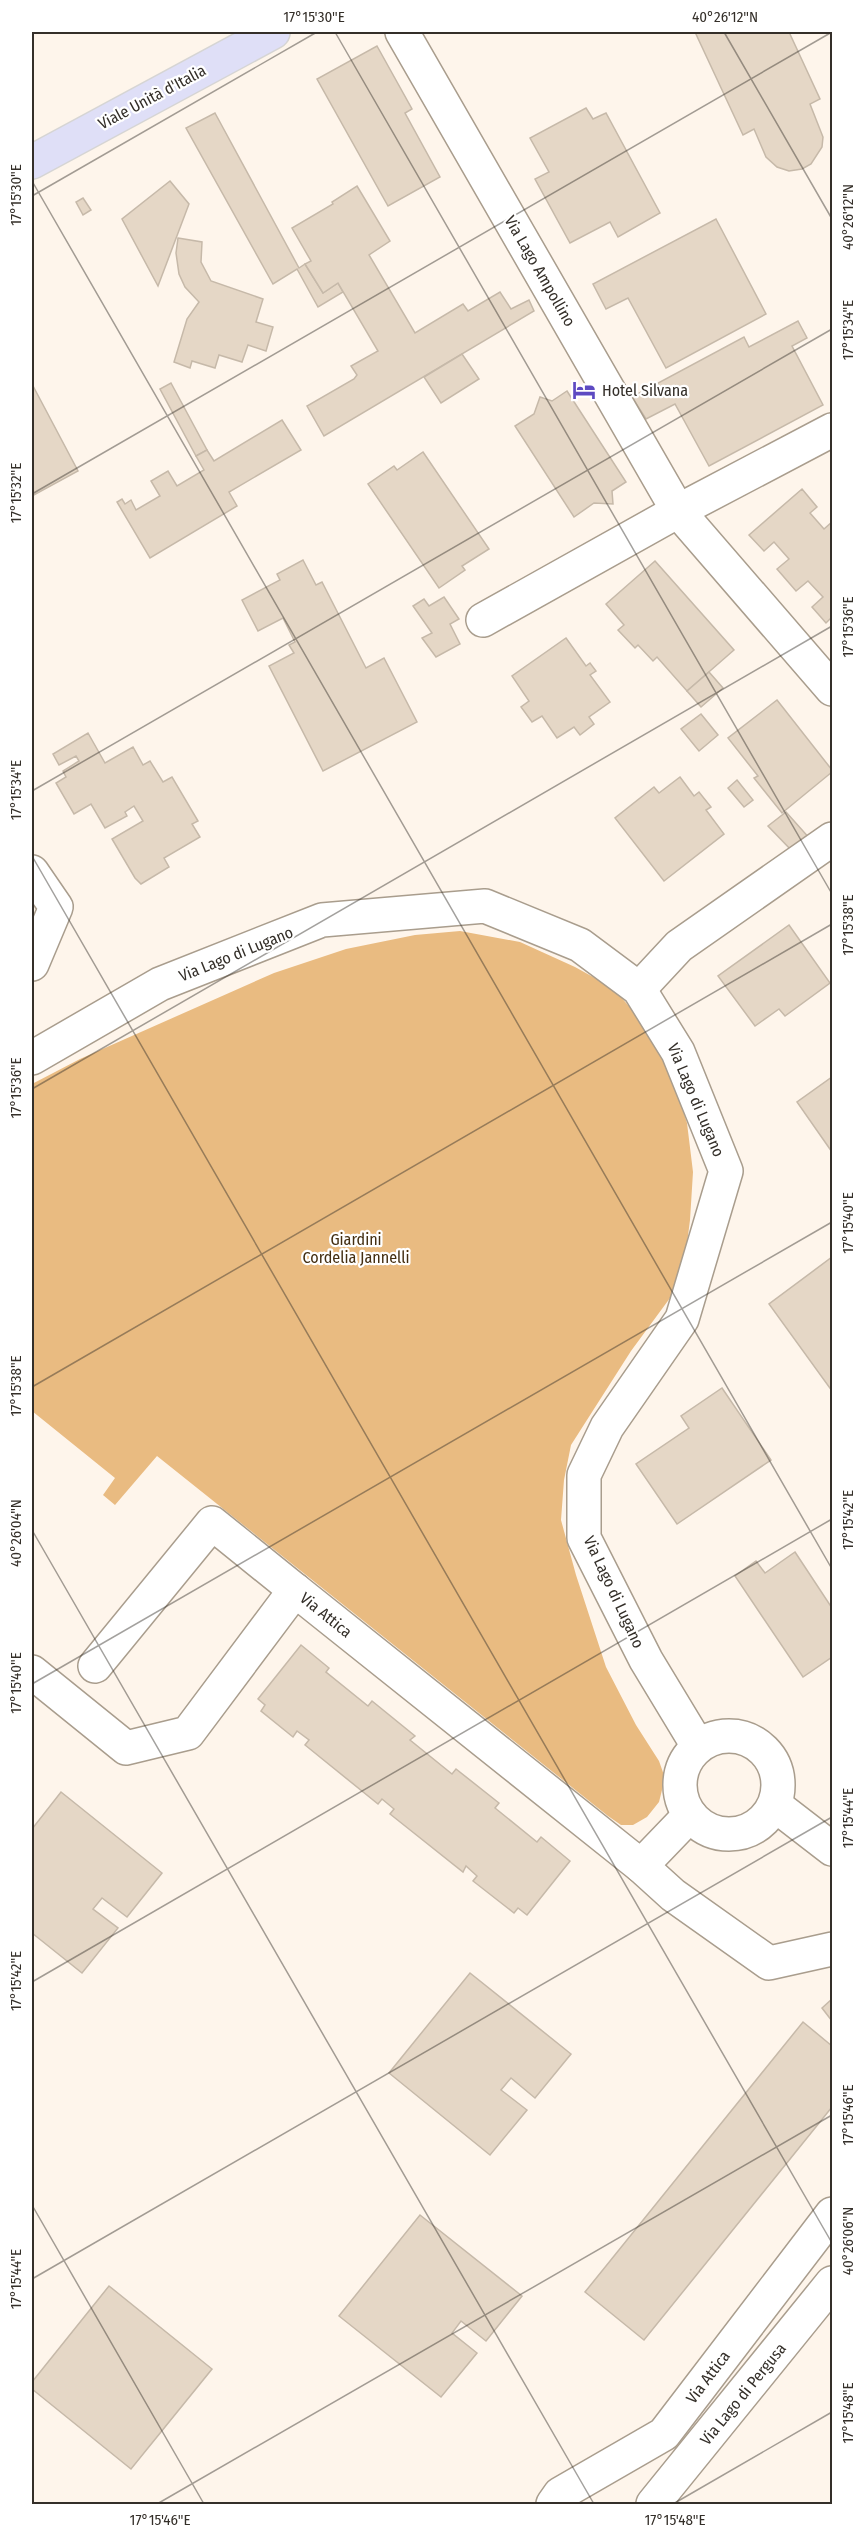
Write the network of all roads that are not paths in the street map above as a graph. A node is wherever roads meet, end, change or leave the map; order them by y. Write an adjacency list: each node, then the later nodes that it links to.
1 (273, 32): 3 (main road, Viale Unità d'Italia)
2 (402, 32): 5 (street, Via Lago Ampollino)
3 (32, 162)
4 (832, 430): 5 (street)
5 (678, 511): 6 (street); 7 (street, Via Lago Ampollino)
6 (483, 620)
7 (832, 689)
8 (832, 839): 11 (street)
9 (32, 872): 10 (street)
10 (32, 964)
11 (639, 989): 12 (street, Via Lago di Lugano); 16 (street, Via Lago di Lugano)
12 (32, 1058)
13 (295, 1590): 14 (street); 15 (street, Via Attica); 20 (street, Via Attica)
14 (95, 1666)
15 (32, 1672)
16 (698, 1746): 17 (street); 18 (street)
17 (775, 1805): 18 (street); 19 (street)
18 (690, 1815): 20 (street)
19 (832, 1849)
20 (641, 1866): 21 (street, Via Attica)
21 (832, 1949)
22 (832, 2214): 24 (street, Via Attica)
23 (832, 2284): 25 (street, Via Lago di Pergusa)
24 (561, 2501)
25 (653, 2505)

